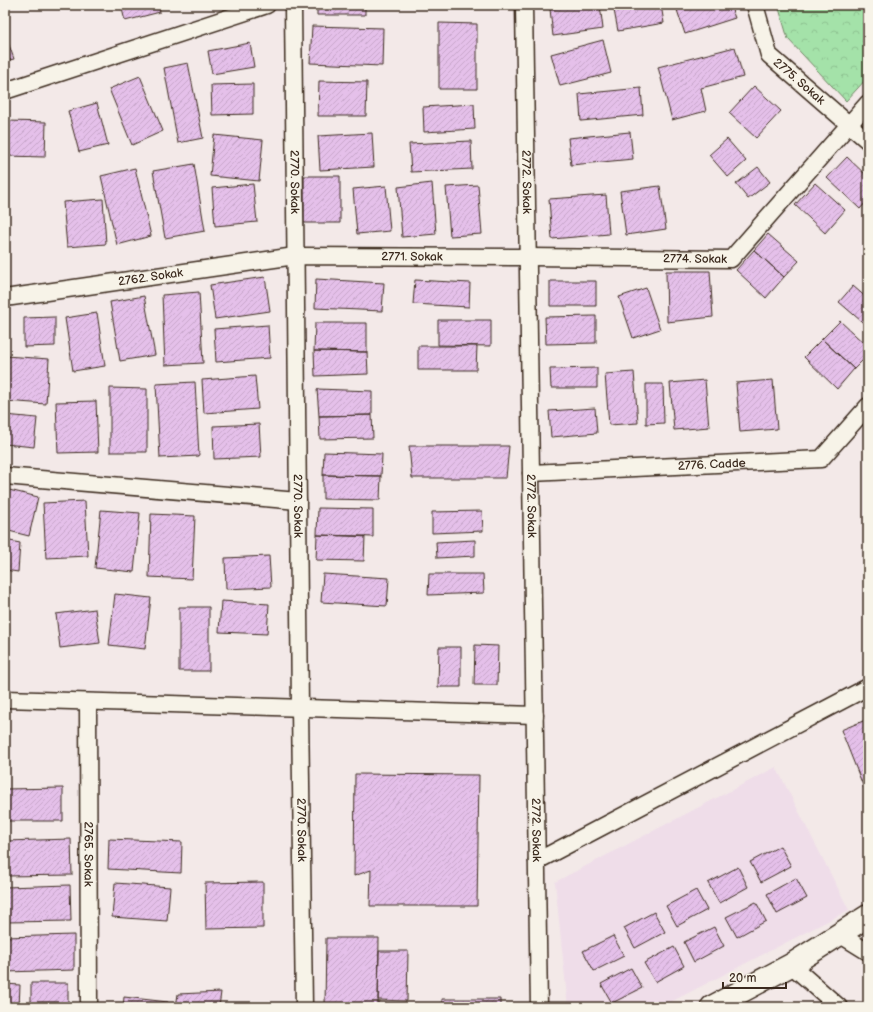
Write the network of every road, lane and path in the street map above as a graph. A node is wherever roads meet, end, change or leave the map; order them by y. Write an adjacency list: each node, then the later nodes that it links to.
1 (267, 5): 5 (street)
2 (293, 5): 9 (street, 2770. Sokak)
3 (524, 5): 10 (street, 2772. Sokak)
4 (755, 5): 7 (street, 2775. Sokak)
5 (5, 91)
6 (868, 103): 7 (street, 2774. Sokak)
7 (850, 125): 8 (street, 2775. Sokak); 10 (street, 2774. Sokak)
8 (868, 141)
9 (295, 256): 10 (street, 2771. Sokak); 11 (street, 2762. Sokak); 15 (street, 2770. Sokak)
10 (528, 257): 13 (street, 2772. Sokak)
11 (5, 298)
12 (868, 406): 13 (street, 2776. Cadde)
13 (531, 473): 20 (street, 2772. Sokak)
14 (5, 476): 15 (street)
15 (298, 501): 19 (street, 2770. Sokak)
16 (868, 687): 21 (street)
17 (5, 699): 18 (street)
18 (88, 702): 19 (street); 26 (street, 2765. Sokak)
19 (300, 708): 20 (street); 27 (street, 2770. Sokak)
20 (535, 715): 21 (street, 2772. Sokak)
21 (537, 860): 28 (street, 2772. Sokak)
22 (868, 916): 23 (main road)
23 (839, 934): 24 (street); 25 (main road)
24 (868, 952)
25 (791, 965): 29 (main road); 30 (street)
26 (89, 1007)
27 (304, 1007)
28 (539, 1007)
29 (712, 1007)
30 (839, 1007)

